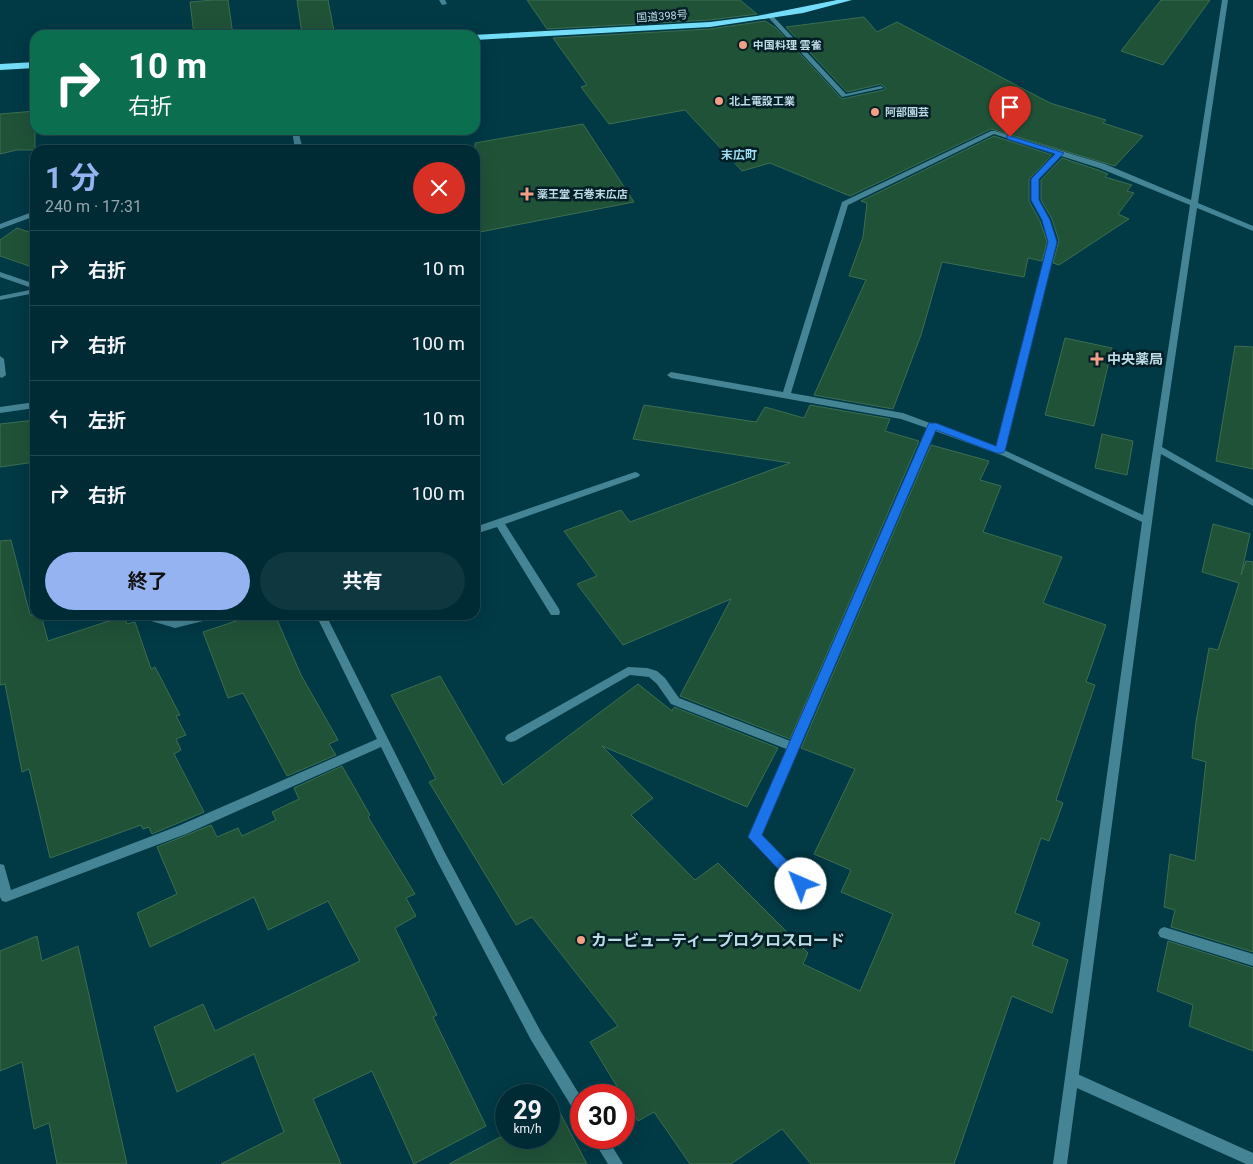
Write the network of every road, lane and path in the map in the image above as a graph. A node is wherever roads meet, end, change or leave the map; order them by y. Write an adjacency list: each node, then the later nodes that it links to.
1 (848, 0): 3 (highway, 国道398号)
2 (1225, 0): 9 (street)
3 (769, 15): 4 (highway, 国道398号); 7 (street)
4 (480, 36)
5 (30, 64): 6 (highway)
6 (0, 67)
7 (881, 88)
8 (1060, 153): 9 (street); 20 (street); 25 (street)
9 (1194, 205): 12 (street); 24 (street)
10 (30, 215): 11 (street)
11 (0, 227)
12 (1253, 230)
13 (0, 274): 14 (street)
14 (30, 285)
15 (30, 293): 16 (street)
16 (0, 298)
17 (0, 359): 18 (street)
18 (2, 375)
19 (671, 375): 20 (street)
20 (786, 395): 23 (street)
21 (30, 406): 22 (street)
22 (0, 410)
23 (933, 425): 25 (street); 37 (street)
24 (1157, 448): 27 (street); 28 (street)
25 (999, 451): 28 (street)
26 (635, 475): 29 (street)
27 (1253, 502)
28 (1148, 521): 42 (street)
29 (499, 522): 30 (street); 31 (street)
30 (480, 529)
31 (555, 612)
32 (162, 620): 33 (street)
33 (191, 620)
34 (323, 620): 36 (street)
35 (511, 738): 37 (street)
36 (383, 741): 38 (street); 43 (street)
37 (794, 747): 39 (street)
38 (0, 869)
39 (801, 884)
40 (1164, 932): 41 (street)
41 (1253, 960)
42 (1073, 1079): 45 (street); 47 (street)
43 (570, 1091)
44 (606, 1149): 46 (street)
45 (1253, 1160)
46 (616, 1164)
47 (1060, 1164)

